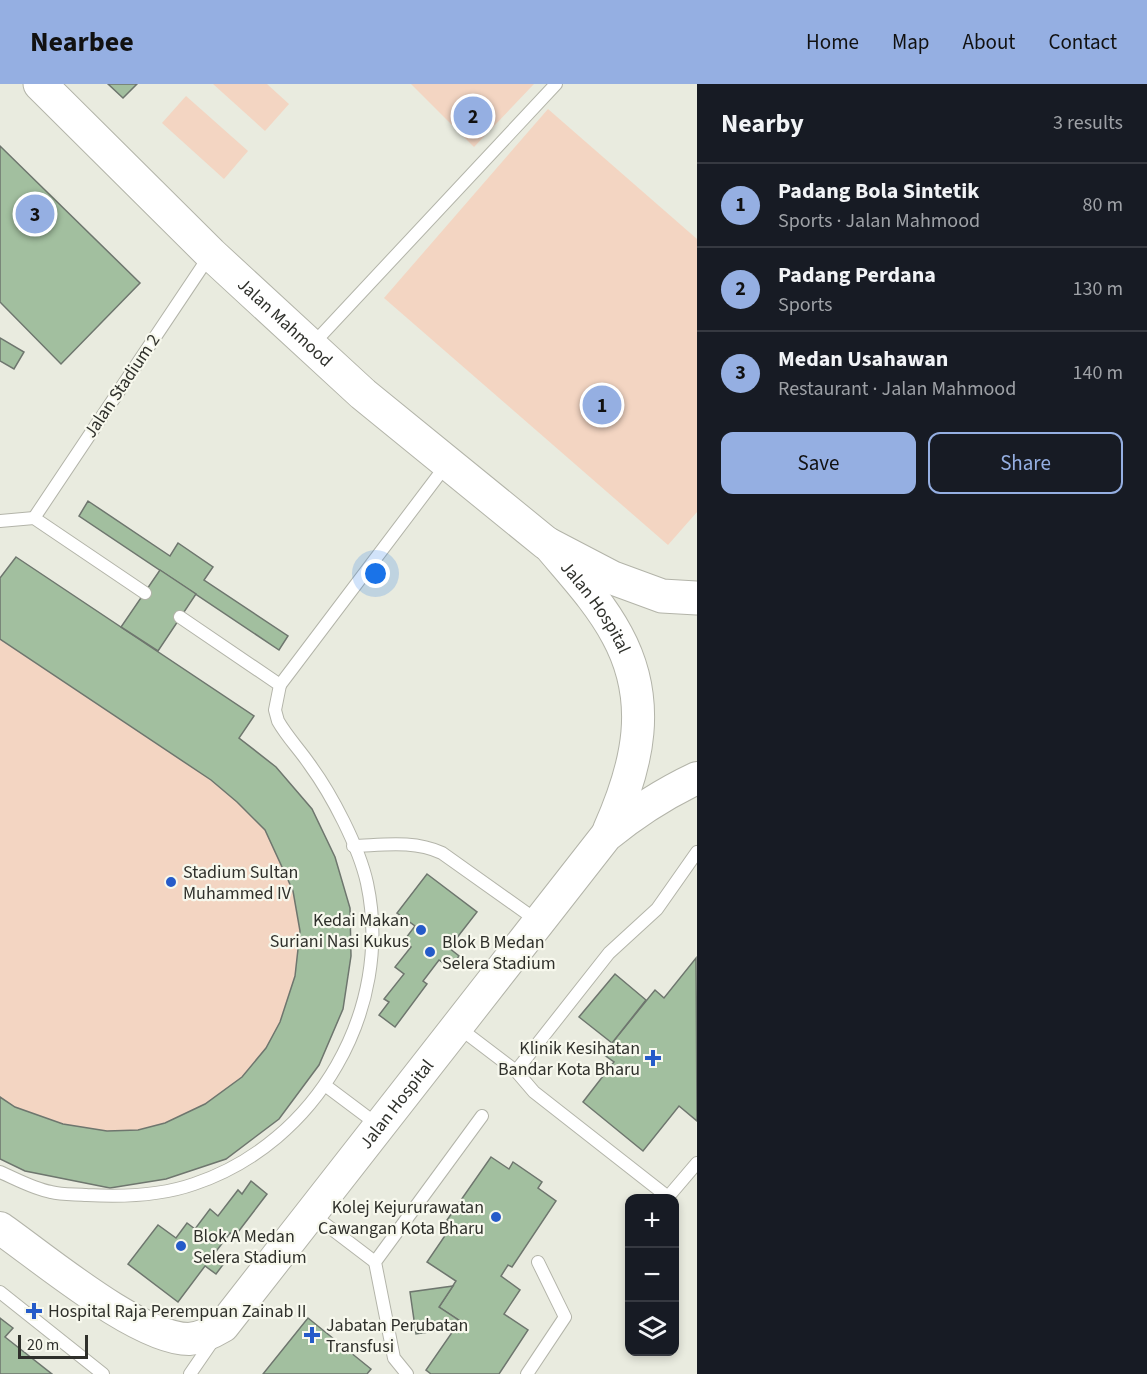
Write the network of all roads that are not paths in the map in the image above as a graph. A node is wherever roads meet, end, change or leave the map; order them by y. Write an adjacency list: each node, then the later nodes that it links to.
1 (556, 84): 4 (lane)
2 (40, 85): 3 (main road, Jalan Mahmood)
3 (211, 254): 4 (main road, Jalan Mahmood); 6 (lane, Jalan Stadium 2)
4 (311, 346): 5 (main road, Jalan Mahmood)
5 (447, 464): 8 (main road, Jalan Mahmood); 12 (lane)
6 (34, 518): 7 (lane); 9 (lane)
7 (0, 521)
8 (546, 543): 10 (main road, Jalan Hospital); 14 (street, Jalan Hospital)
9 (145, 593)
10 (697, 598)
11 (180, 617): 12 (lane)
12 (279, 685): 15 (lane)
13 (697, 778): 14 (street, Jalan Hospital)
14 (606, 836): 17 (street, Jalan Hospital)
15 (353, 846): 17 (lane); 20 (lane)
16 (697, 852): 19 (lane)
17 (540, 922): 18 (street, Jalan Hospital)
18 (458, 1027): 19 (lane); 22 (street, Jalan Hospital)
19 (516, 1071): 23 (lane)
20 (326, 1086): 22 (lane); 24 (lane)
21 (482, 1116): 27 (lane)
22 (380, 1127): 25 (street, Jalan Hospital)
23 (697, 1162)
24 (0, 1172)
25 (312, 1214): 27 (lane); 30 (street, Jalan Hospital)
26 (0, 1228): 30 (street)
27 (375, 1262): 33 (lane)
28 (538, 1262): 34 (lane)
29 (0, 1292): 31 (lane)
30 (223, 1326): 32 (lane, Jalan Hospital)
31 (103, 1374)
32 (190, 1374)
33 (407, 1374)
34 (527, 1374)

